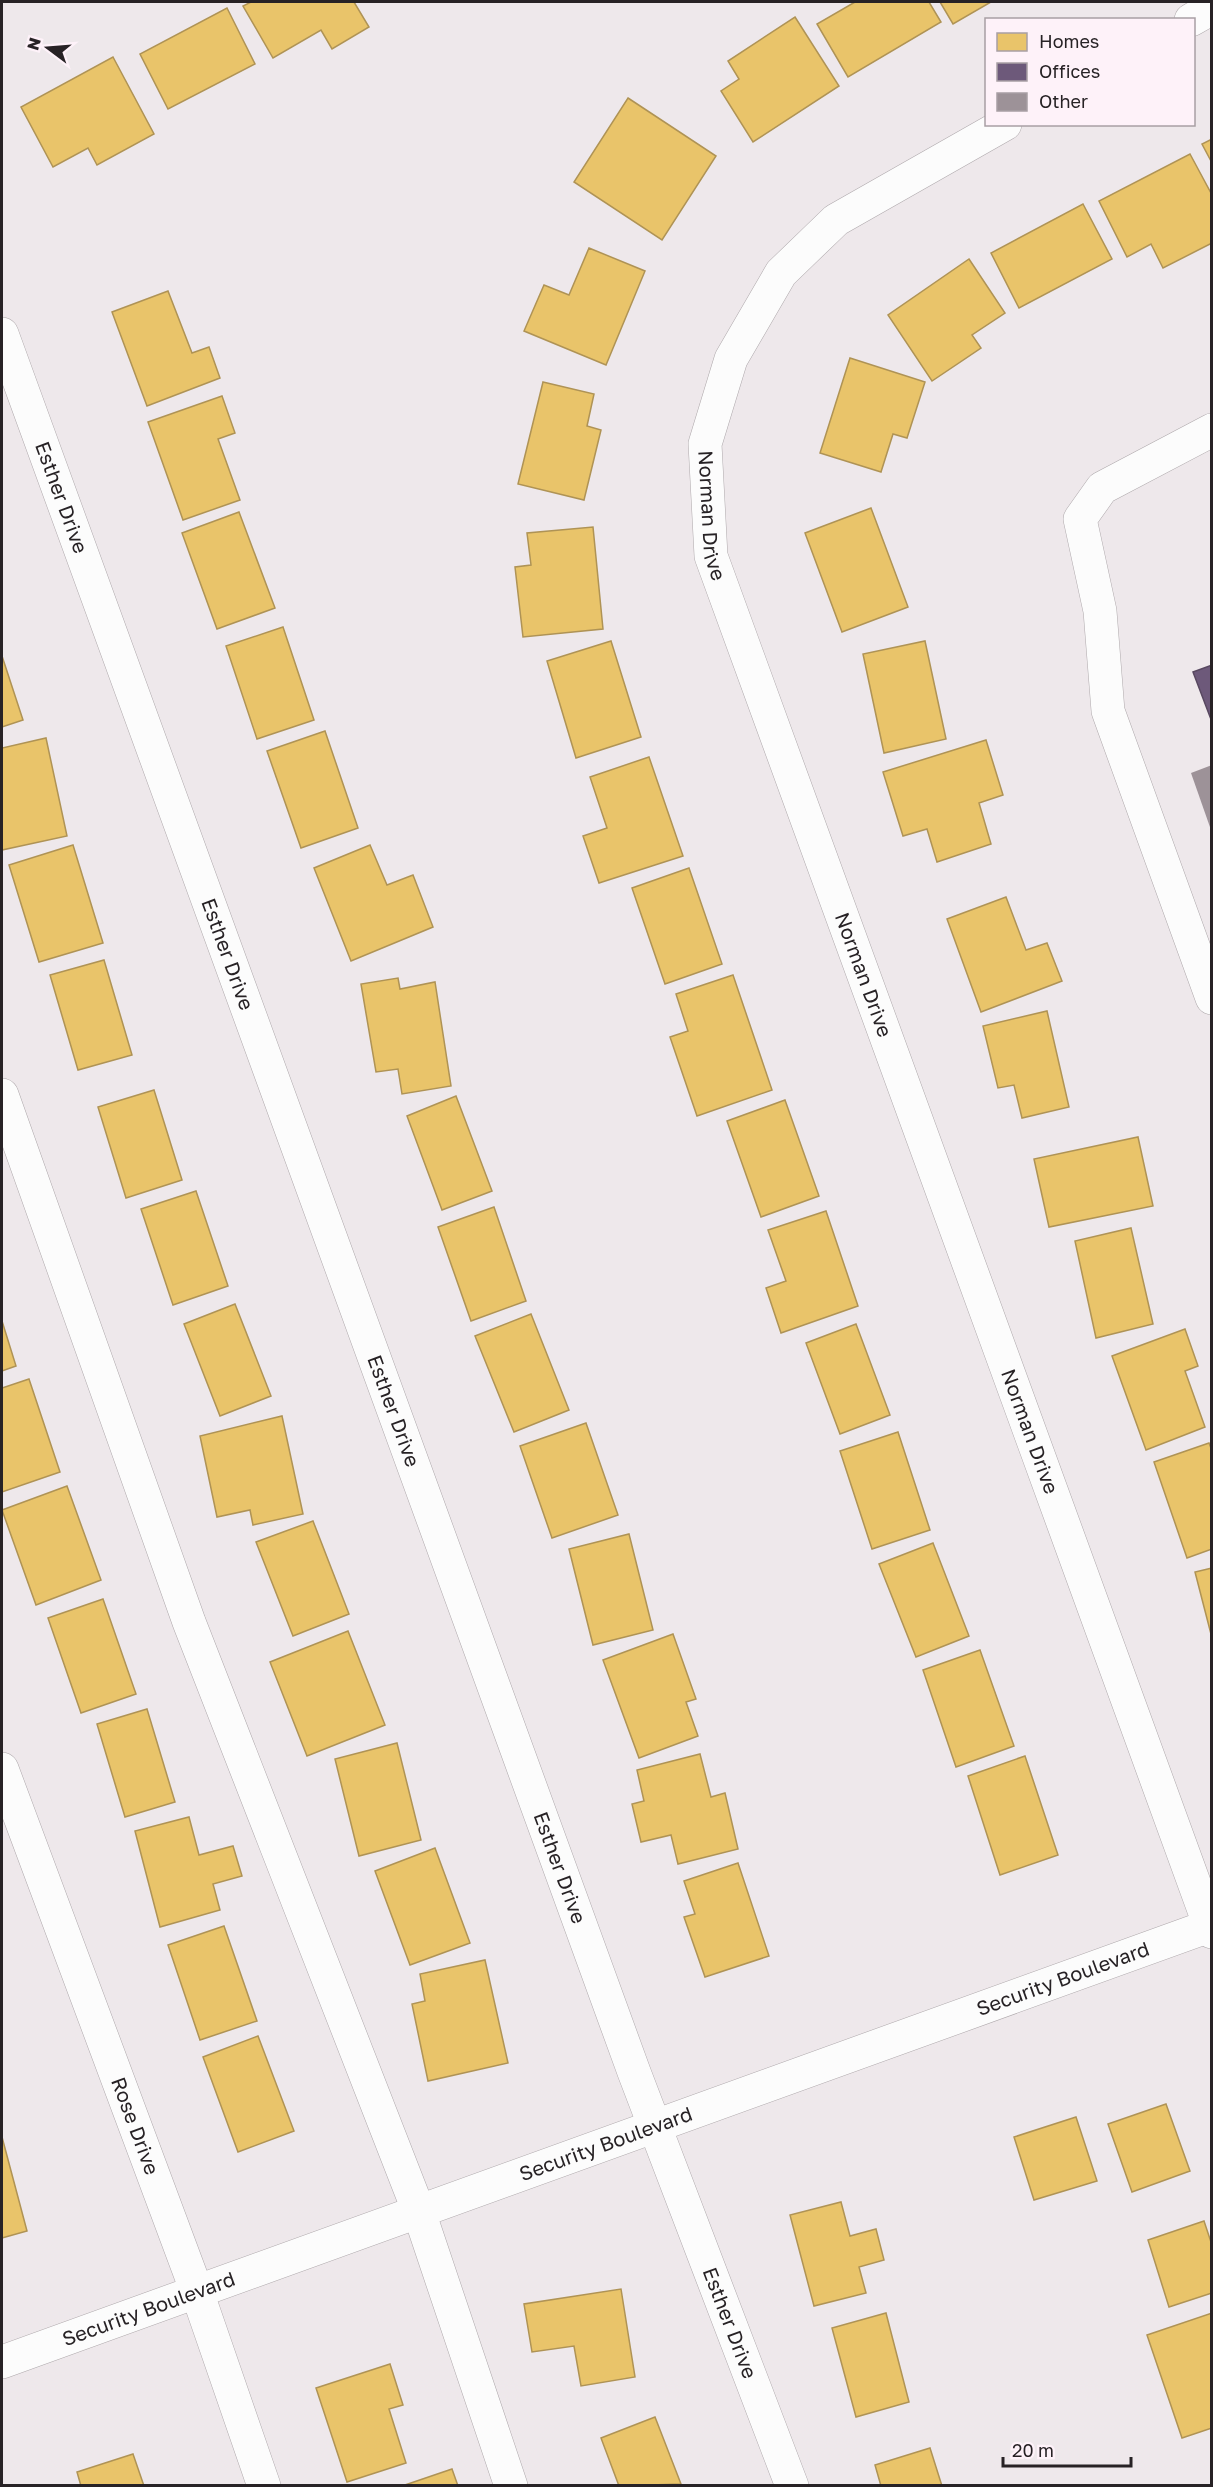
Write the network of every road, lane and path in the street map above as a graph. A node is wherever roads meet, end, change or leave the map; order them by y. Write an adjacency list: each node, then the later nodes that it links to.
1 (1212, 8): 2 (street)
2 (1194, 18)
3 (1001, 126): 9 (street, Norman Drive)
4 (2, 334): 10 (street, Esther Drive)
5 (1212, 430): 6 (street)
6 (1212, 998)
7 (2, 1095): 11 (street)
8 (2, 1769): 12 (street, Rose Drive)
9 (1211, 1927): 10 (street, Security Boulevard)
10 (654, 2126): 11 (street, Security Boulevard); 16 (street, Esther Drive)
11 (419, 2212): 12 (street, Security Boulevard); 15 (street)
12 (197, 2292): 13 (street, Security Boulevard); 14 (street, Rose Drive)
13 (2, 2362)
14 (264, 2486)
15 (511, 2486)
16 (792, 2486)

